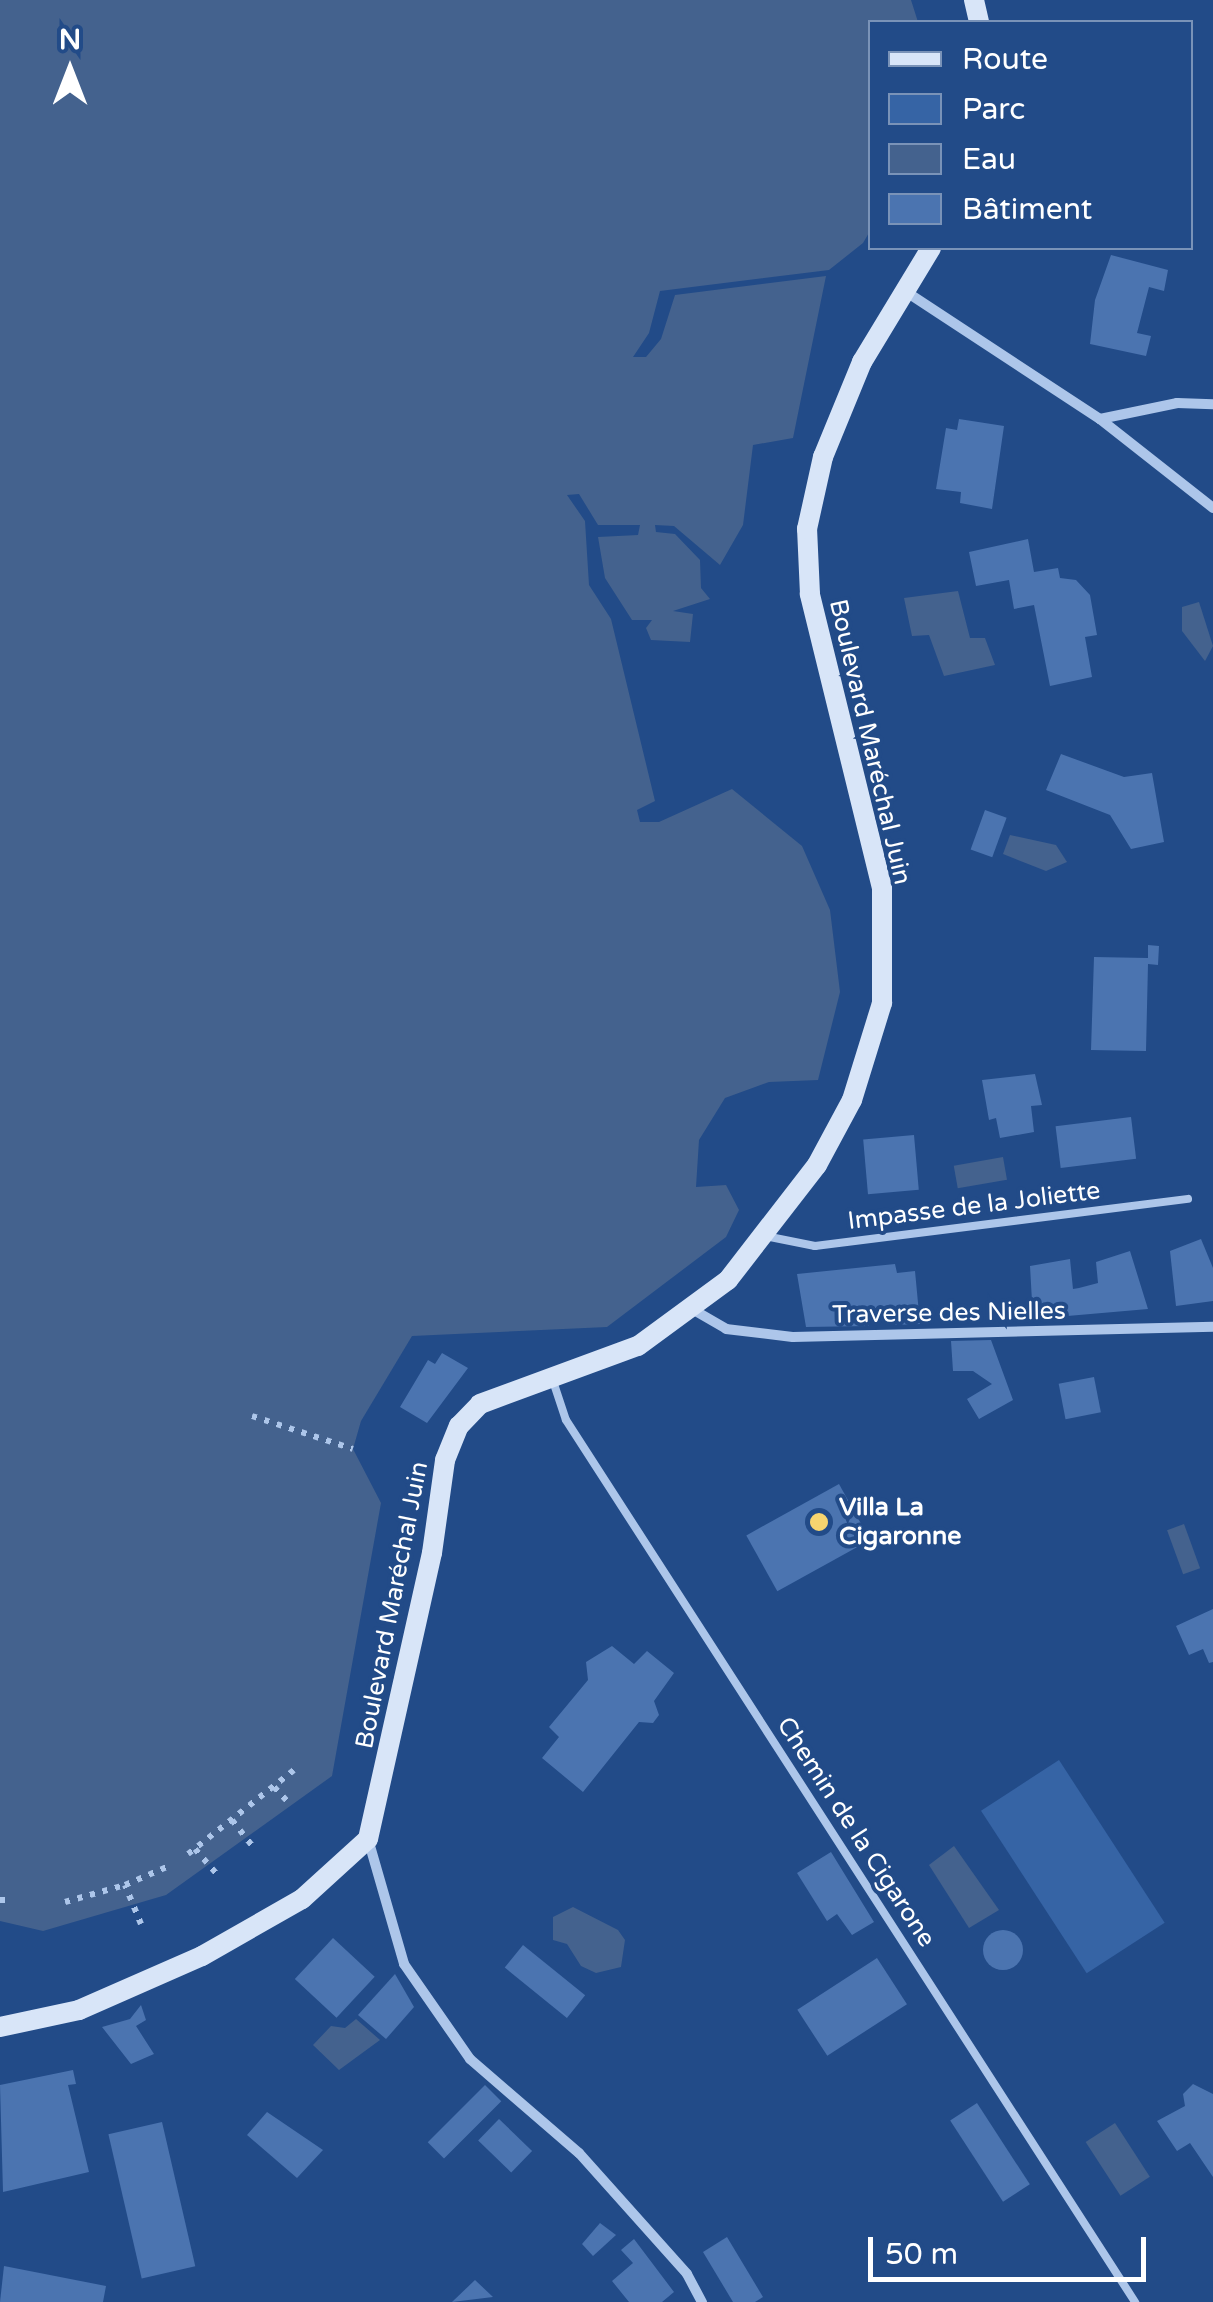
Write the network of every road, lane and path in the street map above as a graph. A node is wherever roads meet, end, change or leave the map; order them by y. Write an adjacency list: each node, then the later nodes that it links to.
1 (931, 250): 2 (street, Boulevard Maréchal Juin)
2 (908, 293): 4 (street); 7 (street, Boulevard Maréchal Juin)
3 (1213, 404): 4 (street)
4 (1100, 419): 5 (street)
5 (1213, 508)
6 (1188, 1198): 7 (lane, Impasse de la Joliette)
7 (764, 1236): 8 (street, Boulevard Maréchal Juin)
8 (692, 1309): 9 (street, Traverse des Nielles); 10 (street, Boulevard Maréchal Juin)
9 (1213, 1327)
10 (552, 1380): 17 (street, Boulevard Maréchal Juin); 28 (lane, Chemin de la Cigarone)
11 (252, 1416): 12 (path)
12 (353, 1449)
13 (294, 1770): 14 (path)
14 (274, 1787): 15 (path); 16 (path)
15 (291, 1805)
16 (232, 1820): 18 (path); 20 (path)
17 (368, 1839): 26 (street); 27 (street)
18 (256, 1848)
19 (168, 1866): 21 (path)
20 (216, 1873)
21 (125, 1885): 24 (path); 25 (path)
22 (0, 1900): 23 (path)
23 (12, 1900)
24 (64, 1902)
25 (140, 1924)
26 (0, 2027)
27 (702, 2302)
28 (1136, 2302)

